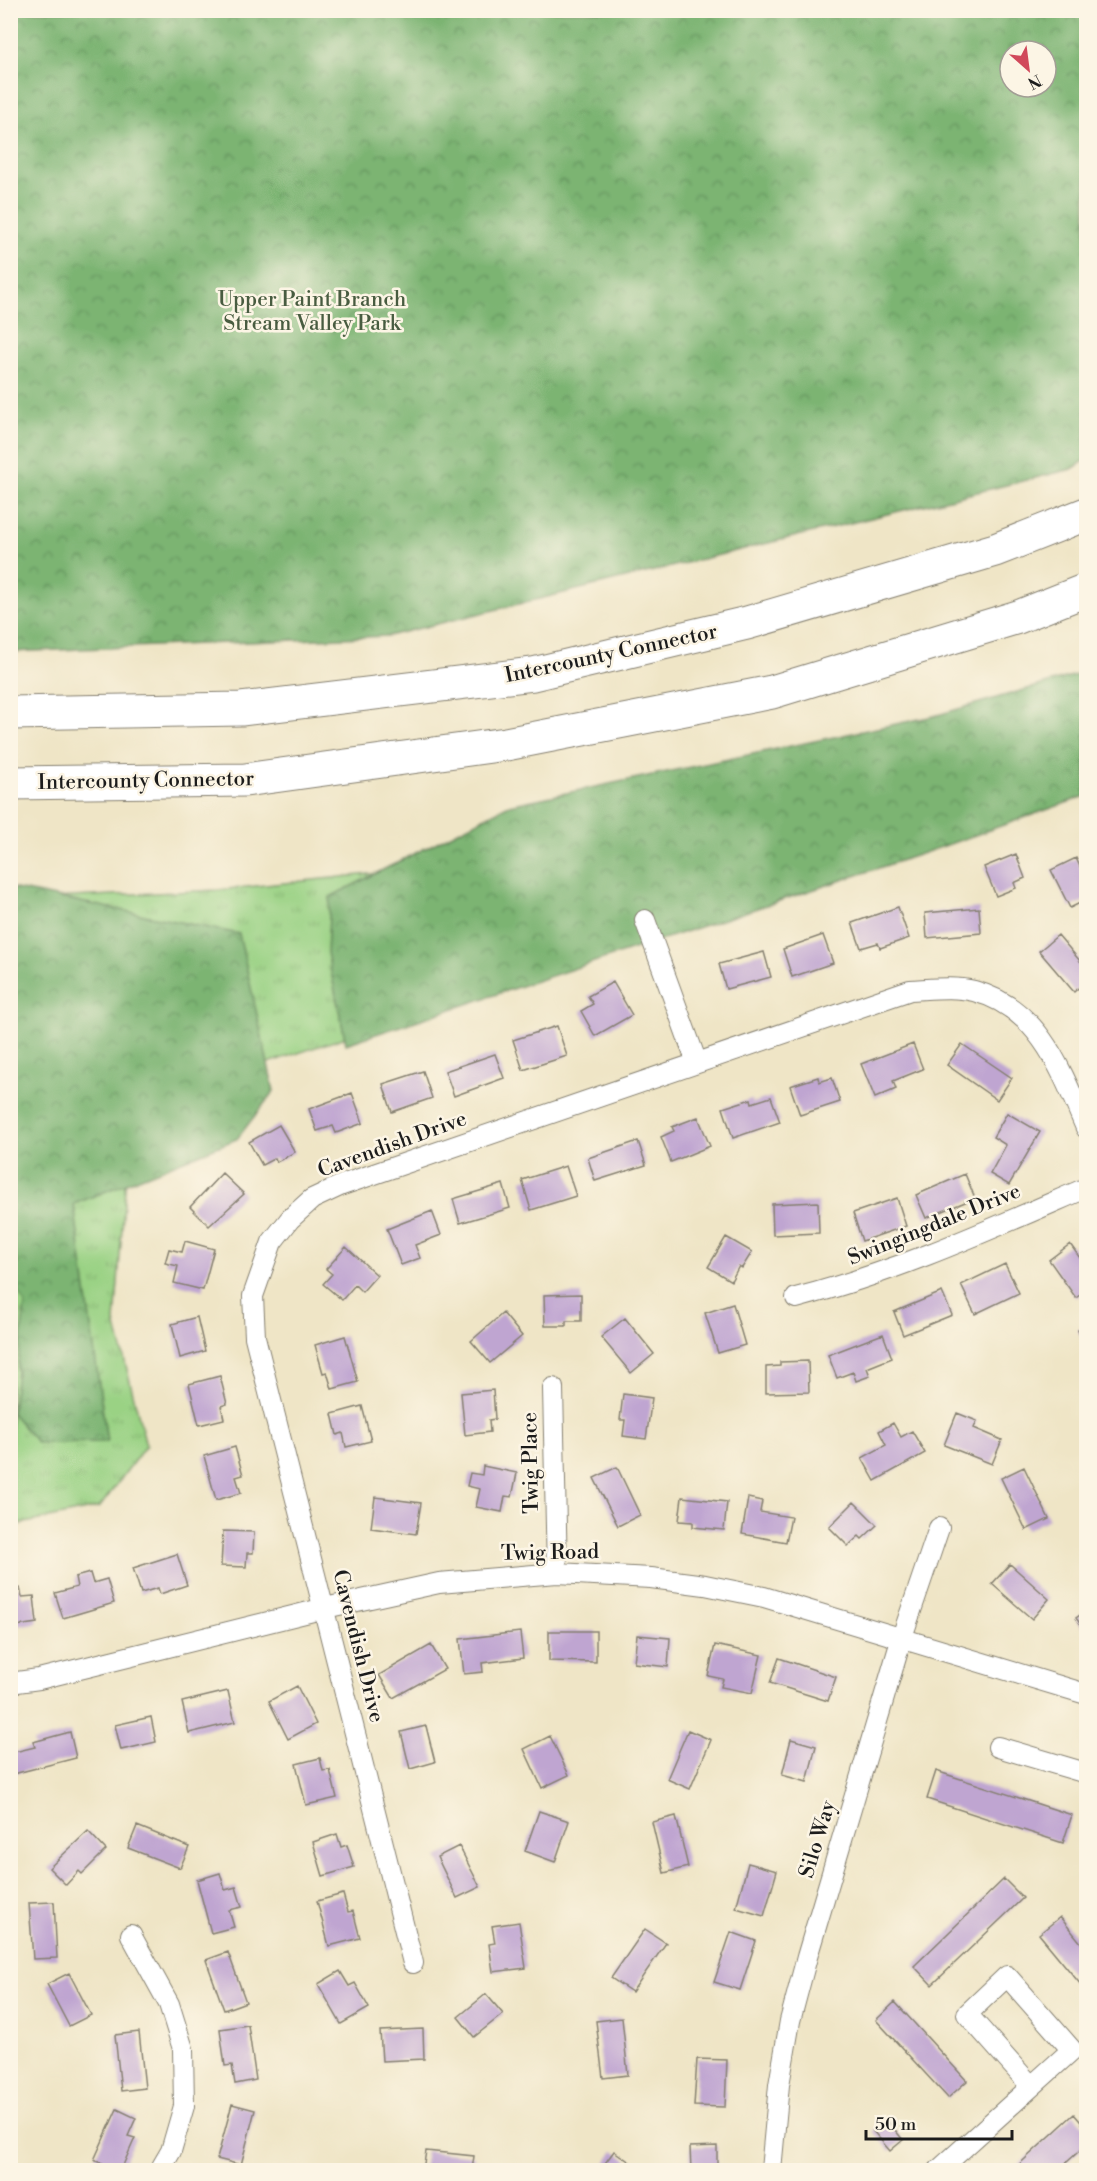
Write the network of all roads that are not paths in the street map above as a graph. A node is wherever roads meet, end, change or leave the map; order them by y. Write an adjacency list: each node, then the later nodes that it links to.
1 (1086, 514): 3 (highway, Intercounty Connector)
2 (1086, 590): 4 (highway, Intercounty Connector)
3 (10, 713)
4 (10, 783)
5 (645, 920): 6 (street)
6 (697, 1063): 7 (street, Cavendish Drive); 13 (street, Cavendish Drive)
7 (1086, 1128)
8 (1086, 1188): 9 (street, Swingingdale Drive)
9 (796, 1298)
10 (553, 1388): 12 (street, Twig Place)
11 (939, 1528): 14 (street, Silo Way)
12 (557, 1573): 13 (street, Twig Road); 14 (street, Twig Road)
13 (325, 1608): 15 (street, Twig Road); 20 (street, Cavendish Drive)
14 (902, 1637): 16 (street, Twig Road); 23 (street, Silo Way)
15 (10, 1683)
16 (1086, 1694)
17 (998, 1747): 18 (street)
18 (1086, 1773)
19 (131, 1935): 22 (street)
20 (413, 1963)
21 (1032, 2086): 21 (street); 24 (street)
22 (160, 2170)
23 (771, 2170)
24 (939, 2170)

